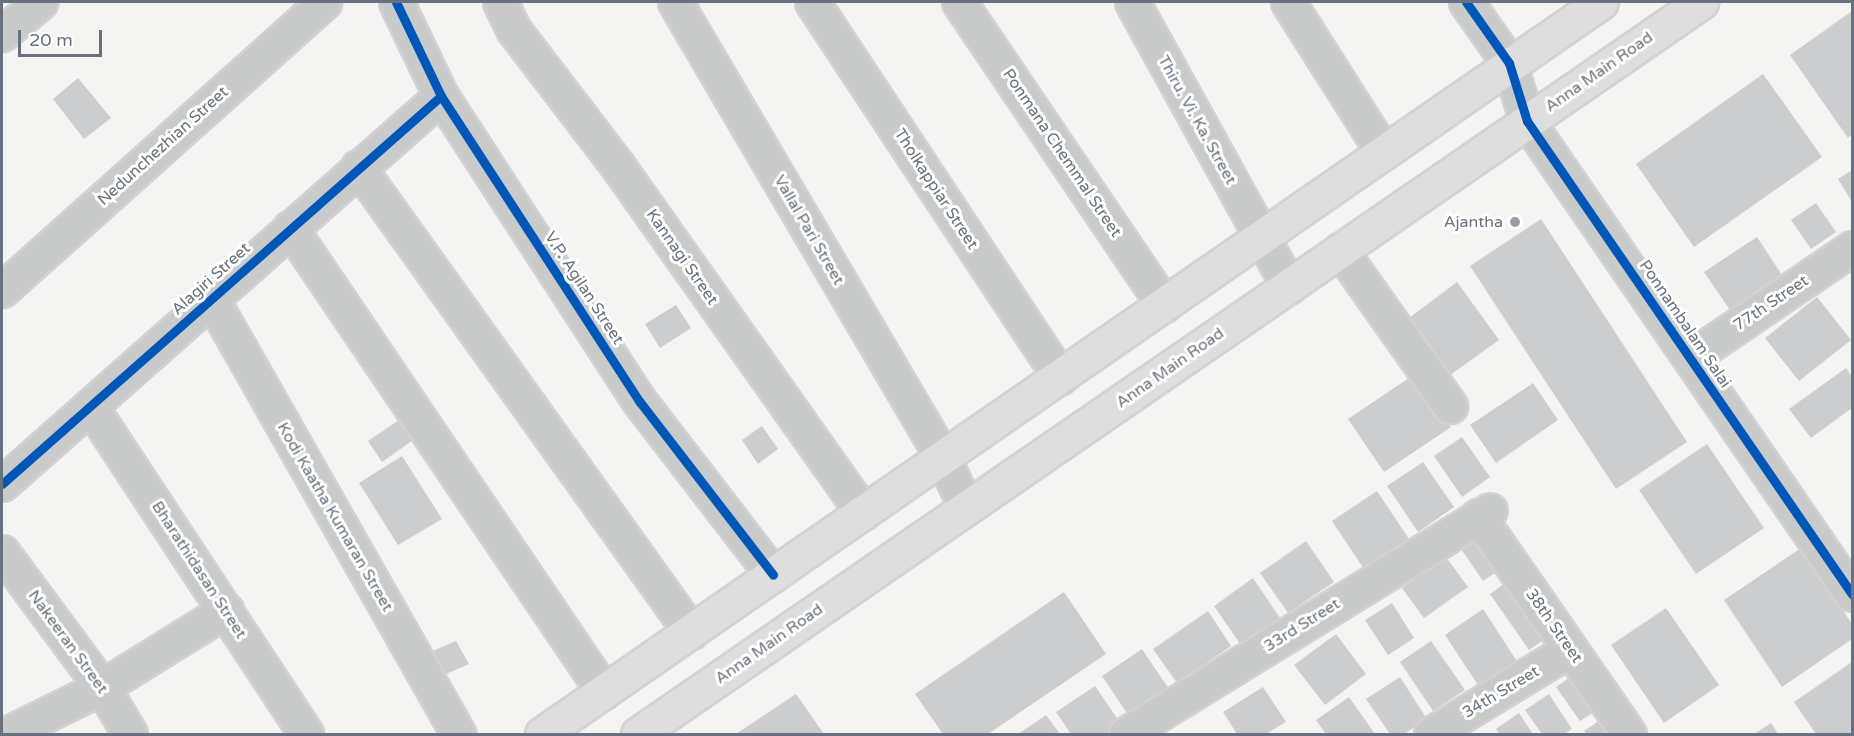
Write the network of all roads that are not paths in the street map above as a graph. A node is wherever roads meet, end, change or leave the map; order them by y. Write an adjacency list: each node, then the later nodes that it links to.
1 (40, 2): 13 (street)
2 (324, 2): 24 (street, Nedunchezhian Street)
3 (396, 2): 15 (street, V.P. Agilan Street)
4 (500, 2): 34 (street, Kannagi Street)
5 (675, 2): 31 (street, Vallal Pari Street)
6 (812, 2): 28 (street, Tholkappiar Street)
7 (959, 2): 26 (street, Ponmana Chemmal Street)
8 (1132, 2): 20 (street, Thiru. Vi. Ka. Street)
9 (1288, 2): 17 (street)
10 (1466, 2): 14 (street, Ponnambalam Salai)
11 (1601, 2): 14 (main road)
12 (1701, 2): 16 (main road, Anna Main Road)
13 (2, 34)
14 (1509, 63): 16 (street, Ponnambalam Salai); 17 (main road)
15 (441, 96): 18 (street, Alagiri Street); 37 (street, V.P. Agilan Street)
16 (1527, 121): 22 (main road, Anna Main Road); 27 (street, Ponnambalam Salai)
17 (1382, 150): 20 (main road)
18 (358, 167): 19 (street, Alagiri Street); 40 (street)
19 (290, 228): 25 (street, Alagiri Street); 43 (street)
20 (1262, 239): 23 (street, Thiru. Vi. Ka. Street); 26 (main road)
21 (1852, 248): 27 (street, 77th Street)
22 (1340, 250): 23 (main road, Anna Main Road); 30 (street)
23 (1289, 286): 33 (main road, Anna Main Road)
24 (2, 290)
25 (212, 300): 29 (street, Alagiri Street); 47 (street, Kodi Kaatha Kumaran Street)
26 (1164, 305): 28 (main road)
27 (1690, 358): 38 (street, Ponnambalam Salai)
28 (1060, 377): 31 (main road)
29 (90, 406): 32 (street, Alagiri Street); 39 (street, Bharathidasan Street)
30 (1450, 406)
31 (943, 458): 33 (street, Vallal Pari Street); 34 (main road)
32 (2, 484)
33 (966, 508): 49 (main road, Anna Main Road)
34 (863, 513): 37 (main road)
35 (1484, 513): 41 (street, 38th Street); 50 (street, 33rd Street)
36 (2, 552): 42 (street, Nakeeran Street)
37 (773, 575): 40 (main road)
38 (1852, 594)
39 (226, 610): 42 (street); 46 (street, Bharathidasan Street)
40 (691, 632): 43 (main road)
41 (1570, 649): 51 (street, 34th Street); 52 (street, 38th Street)
42 (102, 687): 44 (street); 45 (street, Nakeeran Street)
43 (604, 692): 48 (main road)
44 (7, 735)
45 (130, 735)
46 (306, 735)
47 (459, 735)
48 (542, 735)
49 (638, 735)
50 (1126, 735)
51 (1431, 735)
52 (1629, 735)

